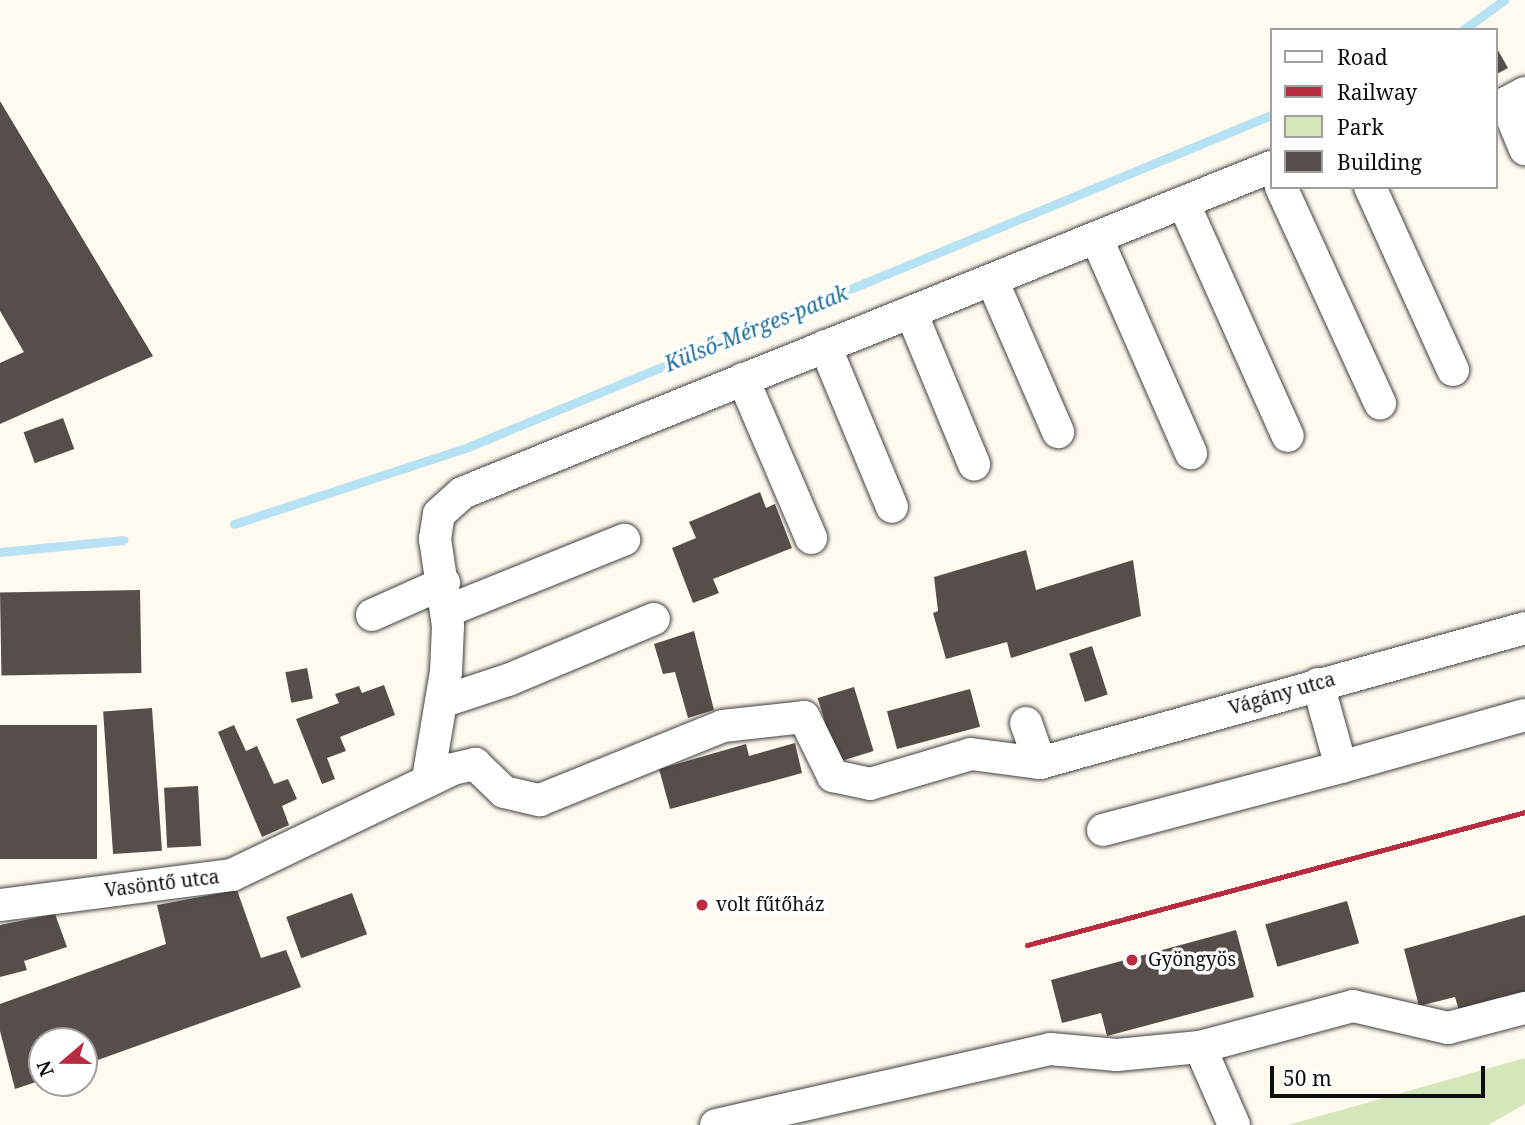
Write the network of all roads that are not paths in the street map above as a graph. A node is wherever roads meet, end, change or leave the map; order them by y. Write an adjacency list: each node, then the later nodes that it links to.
1 (1525, 93): 2 (street)
2 (1525, 149)
3 (1270, 167): 6 (street)
4 (1282, 189): 13 (street)
5 (1371, 189): 11 (street)
6 (1184, 204): 7 (street); 15 (street)
7 (1097, 239): 8 (street); 16 (street)
8 (992, 280): 9 (street); 14 (street)
9 (911, 312): 10 (street); 17 (street)
10 (825, 346): 12 (street); 18 (street)
11 (1453, 370)
12 (743, 379): 19 (street); 21 (street)
13 (1380, 403)
14 (1059, 432)
15 (1288, 436)
16 (1191, 453)
17 (974, 464)
18 (892, 507)
19 (811, 538)
20 (624, 540): 21 (street)
21 (446, 597): 22 (street); 26 (street)
22 (372, 615)
23 (654, 619): 26 (street)
24 (1525, 628): 25 (street, Vágány utca)
25 (1318, 684): 29 (street, Vágány utca); 30 (street)
26 (441, 702): 31 (street)
27 (1525, 715): 30 (street)
28 (1026, 723): 29 (street)
29 (1040, 763): 31 (street, Vasöntő utca)
30 (1341, 767): 32 (street)
31 (428, 779): 33 (street, Vasöntő utca)
32 (1102, 830)
33 (0, 905)
34 (1525, 1008): 35 (street)
35 (1200, 1047): 36 (street); 37 (street)
36 (716, 1125)
37 (1234, 1125)

